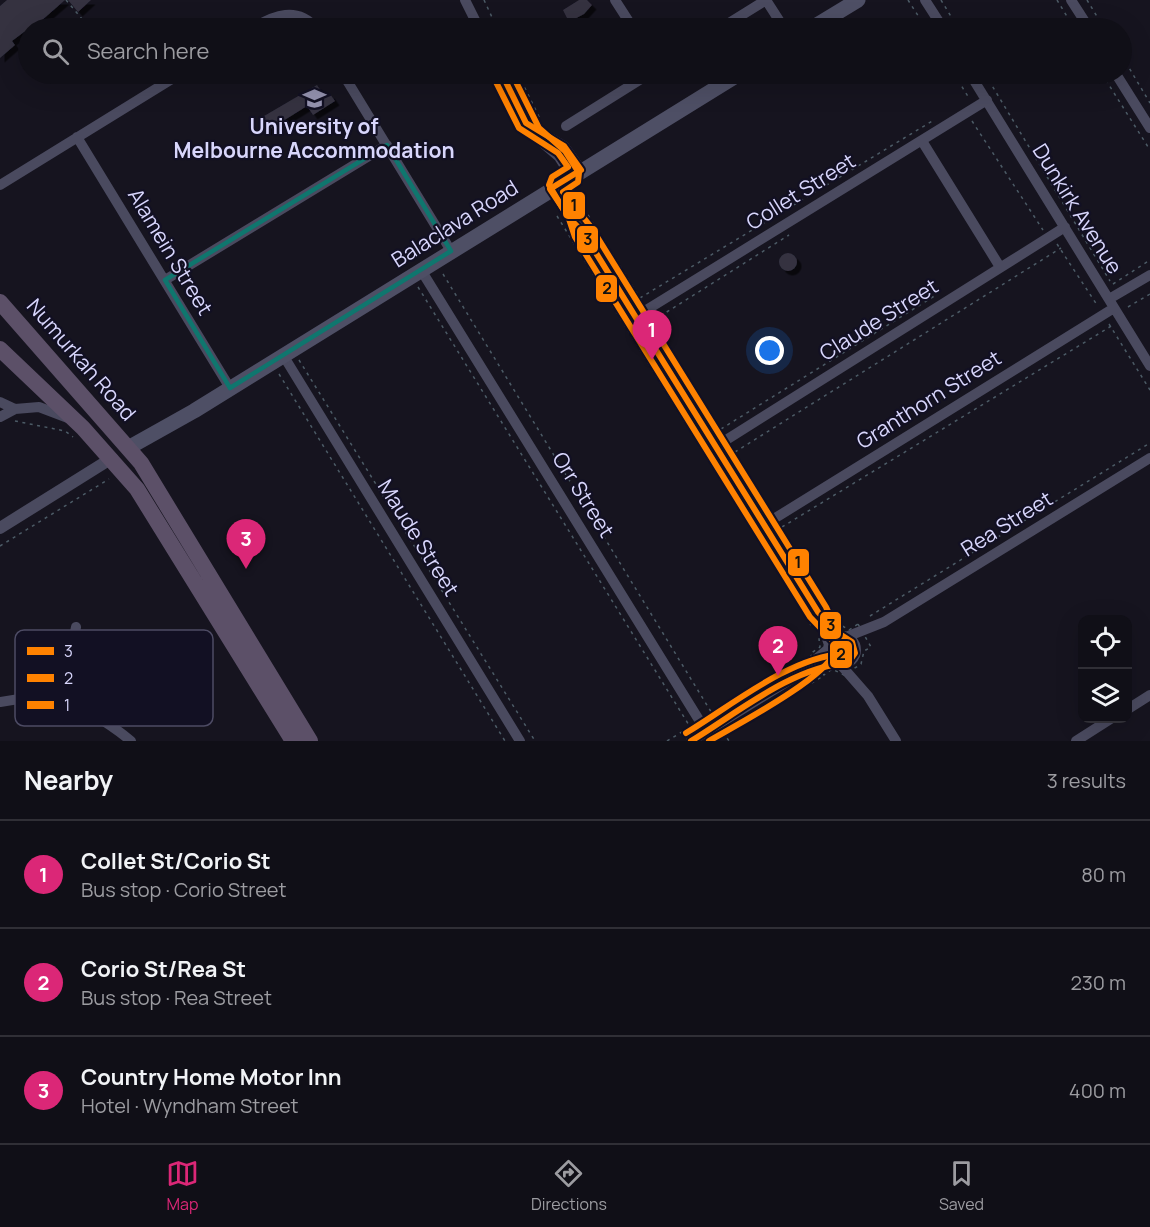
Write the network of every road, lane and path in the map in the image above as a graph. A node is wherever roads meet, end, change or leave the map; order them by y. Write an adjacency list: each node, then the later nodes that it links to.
1 (66, 0): 13 (path)
2 (465, 0): 16 (street)
3 (484, 0): 17 (path)
4 (615, 0): 18 (street)
5 (766, 0): 19 (street); 20 (street)
6 (858, 0): 21 (main road)
7 (908, 0): 22 (path)
8 (925, 0): 23 (street)
9 (941, 0): 24 (path)
10 (1056, 0): 25 (path)
11 (1071, 0): 26 (street)
12 (1087, 0): 27 (path)
13 (81, 18)
14 (269, 18): 15 (street)
15 (303, 18)
16 (474, 18)
17 (492, 18)
18 (627, 18)
19 (737, 18)
20 (778, 18)
21 (828, 18)
22 (920, 18)
23 (936, 18)
24 (952, 18)
25 (1068, 18)
26 (1083, 18)
27 (1098, 18)
28 (1132, 73): 40 (path)
29 (164, 84): 45 (street)
30 (349, 84): 47 (street)
31 (507, 84): 49 (street)
32 (523, 84): 42 (path)
33 (633, 84): 43 (street)
34 (723, 84): 49 (main road, Balaclava Road)
35 (977, 84): 39 (street, Dunkirk Avenue)
36 (991, 84): 56 (path)
37 (1108, 84): 48 (path)
38 (1122, 84): 44 (street)
39 (987, 100): 46 (street, Collet Street); 53 (street, Dunkirk Avenue)
40 (1150, 103)
41 (939, 117): 65 (path)
42 (542, 123)
43 (566, 126)
44 (1150, 128)
45 (77, 137): 50 (street); 61 (street, Alamein Street)
46 (922, 141): 57 (street); 68 (street, Collet Street)
47 (387, 145): 55 (street); 61 (street)
48 (1150, 150)
49 (565, 180): 55 (main road, Balaclava Road); 69 (street)
50 (0, 185)
51 (584, 209): 65 (path)
52 (555, 213): 97 (path)
53 (1065, 227): 57 (street, Claude Street); 67 (street, Dunkirk Avenue)
54 (1061, 248): 85 (path)
55 (451, 251): 58 (main road, Balaclava Road)
56 (1150, 260)
57 (1000, 267): 80 (street, Claude Street)
58 (421, 270): 71 (main road, Balaclava Road); 113 (street, Orr Street)
59 (442, 273): 111 (path)
60 (1150, 275): 67 (street, Granthorn Street)
61 (165, 280): 75 (street, Alamein Street)
62 (417, 285): 113 (path)
63 (944, 290): 80 (path)
64 (1150, 294): 67 (path)
65 (640, 298): 68 (path)
66 (0, 302): 84 (highway, Numurkah Road)
67 (1115, 304): 73 (street, Dunkirk Avenue); 88 (street, Granthorn Street); 95 (path)
68 (646, 310): 69 (street, Collet Street); 80 (path)
69 (635, 316): 83 (street)
70 (0, 349): 79 (highway, Numurkah Road)
71 (283, 355): 75 (main road, Balaclava Road); 123 (street, Maude Street)
72 (299, 359): 124 (path)
73 (1150, 366)
74 (279, 373): 122 (path)
75 (230, 388): 84 (main road, Balaclava Road)
76 (0, 402): 77 (street)
77 (15, 410): 78 (street); 79 (street)
78 (0, 417): 81 (path)
79 (76, 421): 87 (highway, Numurkah Road)
80 (724, 434): 83 (street, Claude Street); 85 (path)
81 (80, 443)
82 (1150, 443): 93 (path)
83 (715, 447): 89 (street)
84 (128, 448): 87 (highway); 121 (highway, Numurkah Road)
85 (735, 453): 88 (path)
86 (1150, 458): 94 (street, Rea Street)
87 (113, 467): 90 (street); 91 (path); 120 (highway, Numurkah Road)
88 (775, 518): 89 (street, Granthorn Street)
89 (764, 525): 92 (street)
90 (0, 528)
91 (0, 546)
92 (818, 612): 99 (street); 100 (street)
93 (868, 618)
94 (884, 622): 99 (street, Rea Street); 101 (street, Rea Street)
95 (841, 625)
96 (76, 627): 98 (street)
97 (813, 628)
98 (75, 630)
99 (844, 637): 100 (street); 101 (street)
100 (828, 647): 103 (street); 105 (street)
101 (855, 653): 103 (street); 107 (street)
102 (800, 660): 111 (path)
103 (838, 664): 105 (street); 107 (street)
104 (824, 675): 117 (path)
105 (794, 678): 114 (street)
106 (1150, 695): 110 (street)
107 (868, 696): 128 (street)
108 (15, 699): 109 (street)
109 (0, 702)
110 (1132, 706)
111 (712, 713): 113 (path); 114 (path)
112 (1104, 723): 129 (street)
113 (695, 724): 116 (street, Orr Street); 118 (path); 125 (path)
114 (719, 724): 116 (street); 117 (path)
115 (113, 726): 119 (street)
116 (709, 736): 118 (street)
117 (726, 736): 126 (path); 127 (path)
118 (694, 740)
119 (131, 741)
120 (293, 741)
121 (310, 741)
122 (505, 741)
123 (520, 741)
124 (535, 741)
125 (667, 741)
126 (717, 741)
127 (729, 741)
128 (896, 741)
129 (1076, 741)

